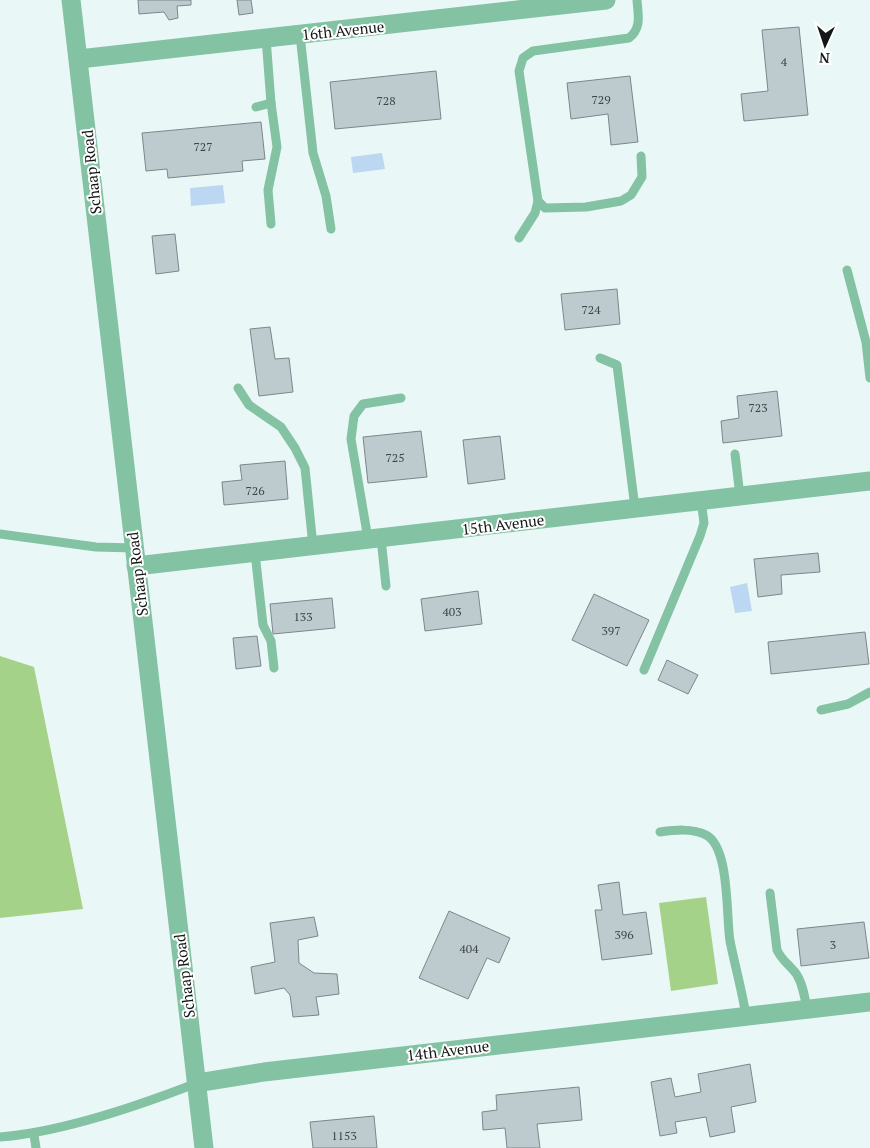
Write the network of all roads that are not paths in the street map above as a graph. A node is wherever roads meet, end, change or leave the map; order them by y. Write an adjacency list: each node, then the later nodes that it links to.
1 (71, 0): 6 (street, Schaap Road)
2 (606, 0): 4 (street, 16th Avenue)
3 (637, 0): 10 (lane)
4 (300, 35): 5 (street, 16th Avenue); 12 (lane)
5 (266, 38): 6 (street, 16th Avenue); 7 (lane)
6 (78, 59): 28 (street, Schaap Road)
7 (272, 102): 8 (lane); 11 (lane)
8 (256, 107)
9 (641, 156): 10 (lane)
10 (538, 202): 13 (lane)
11 (271, 224)
12 (331, 229)
13 (519, 238)
14 (847, 270): 16 (lane)
15 (600, 358): 23 (lane)
16 (870, 378)
17 (238, 388): 26 (lane)
18 (401, 398): 25 (lane)
19 (734, 454): 21 (lane)
20 (870, 481): 21 (street, 15th Avenue)
21 (740, 496): 22 (street, 15th Avenue)
22 (701, 500): 23 (street, 15th Avenue); 31 (lane)
23 (635, 508): 25 (street, 15th Avenue)
24 (0, 534): 28 (lane)
25 (374, 538): 26 (street, 15th Avenue); 29 (lane)
26 (313, 546): 27 (street, 15th Avenue)
27 (254, 553): 28 (street, 15th Avenue); 30 (lane)
28 (135, 557): 39 (street, Schaap Road)
29 (386, 586)
30 (274, 668)
31 (644, 670)
32 (870, 692): 33 (lane)
33 (821, 710)
34 (660, 832): 38 (lane)
35 (770, 893): 37 (lane)
36 (870, 1002): 37 (street, 14th Avenue)
37 (807, 1010): 38 (street, 14th Avenue)
38 (746, 1016): 39 (street, 14th Avenue)
39 (197, 1083): 40 (lane, 14th Avenue); 43 (street, Schaap Road)
40 (34, 1135): 41 (lane, 14th Avenue); 42 (lane)
41 (0, 1138)
42 (36, 1148)
43 (204, 1148)

